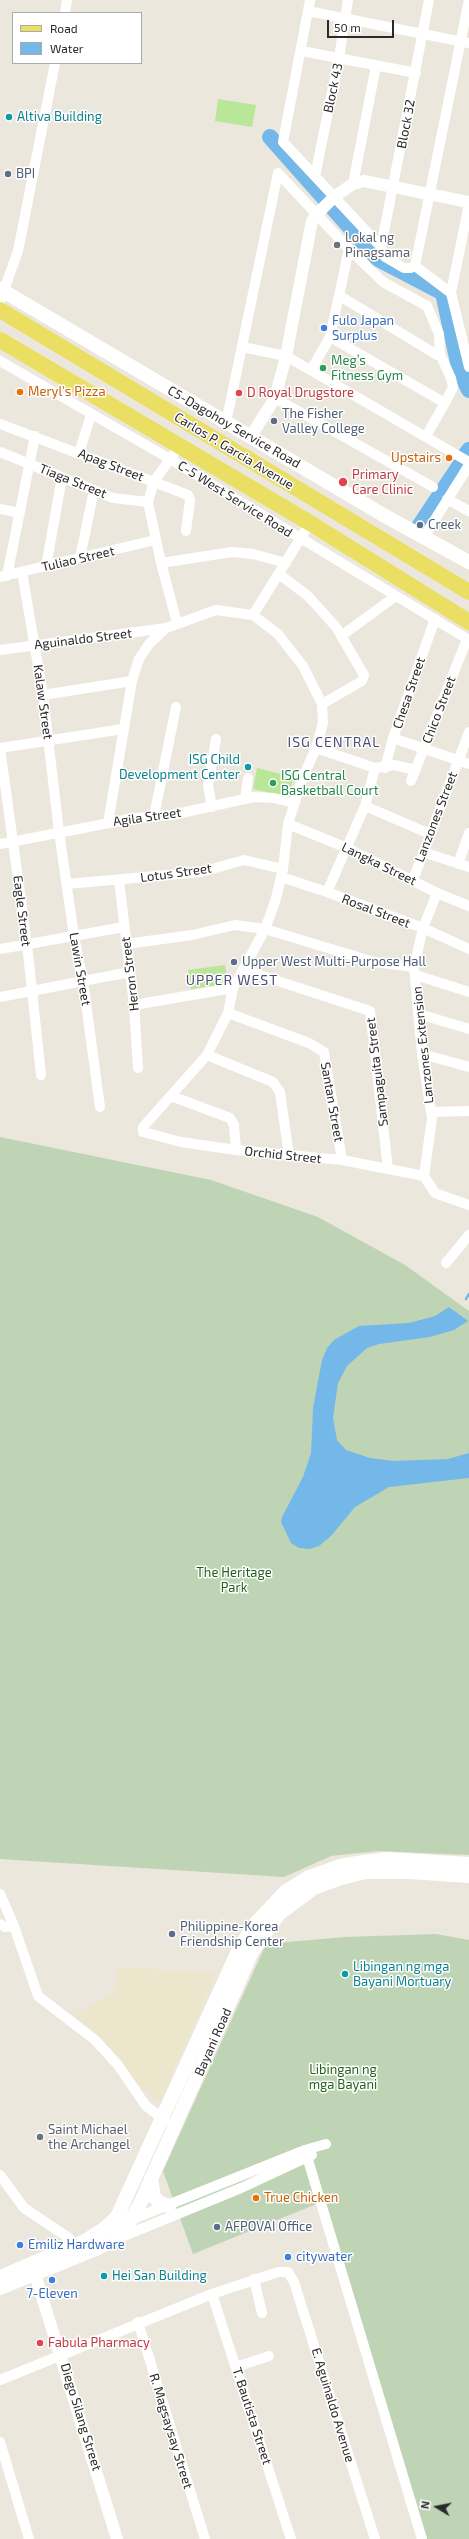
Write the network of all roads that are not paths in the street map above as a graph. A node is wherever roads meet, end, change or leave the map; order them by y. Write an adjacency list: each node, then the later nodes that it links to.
1 (67, 0): 7 (street)
2 (310, 0): 6 (street)
3 (348, 0): 8 (street, Block 43)
4 (430, 0): 9 (street, Block 32)
5 (469, 0): 10 (street)
6 (308, 11): 8 (street); 11 (street)
7 (65, 12)
8 (345, 19): 9 (street); 12 (street, Block 43)
9 (423, 34): 10 (street); 15 (street, Block 32)
10 (465, 43): 19 (street)
11 (302, 51): 12 (street); 16 (street)
12 (339, 58): 14 (street); 16 (street, Block 43)
13 (55, 64): 27 (street)
14 (376, 66): 15 (street); 17 (street)
15 (416, 73): 18 (street, Block 32)
16 (315, 176): 20 (street)
17 (353, 184): 18 (street); 20 (street)
18 (394, 187): 19 (street); 23 (street, Block 32)
19 (429, 194): 21 (street); 25 (street)
20 (334, 196): 22 (street); 23 (street)
21 (469, 203): 26 (street)
22 (319, 211): 24 (street); 32 (street); 34 (street)
23 (381, 247): 25 (street)
24 (349, 249): 28 (street); 33 (street)
25 (415, 266): 26 (street)
26 (451, 292): 36 (street)
27 (1, 294): 41 (main road, C5-Dagohoy Service Road)
28 (340, 296): 30 (street); 33 (street)
29 (0, 310): 74 (main road, Carlos P. Garcia Avenue)
30 (330, 337): 37 (street); 39 (street)
31 (0, 340): 46 (main road, Carlos P. Garcia Avenue)
32 (242, 347): 34 (street); 41 (street)
33 (440, 354): 39 (street)
34 (286, 356): 37 (street); 38 (street)
35 (0, 361): 40 (street, C-5 West Service Road)
36 (469, 367)
37 (311, 370): 45 (street)
38 (275, 398): 44 (street); 54 (street)
39 (445, 402): 45 (street)
40 (91, 415): 48 (street); 49 (street, C-5 West Service Road)
41 (226, 423): 44 (main road, C5-Dagohoy Service Road)
42 (0, 424): 43 (street, Apag Street)
43 (35, 436): 48 (street, Apag Street); 50 (street)
44 (251, 436): 63 (main road, C5-Dagohoy Service Road)
45 (426, 436): 51 (street)
46 (180, 446): 49 (street); 61 (main road, Carlos P. Garcia Avenue)
47 (0, 452): 50 (street, Tiaga Street)
48 (79, 453): 53 (street, Apag Street)
49 (170, 459): 53 (street); 64 (street, C-5 West Service Road)
50 (30, 464): 52 (street, Tiaga Street); 60 (street)
51 (469, 464): 56 (street)
52 (62, 477): 55 (street, Tiaga Street); 70 (street)
53 (154, 481): 57 (street); 62 (street, Apag Street)
54 (433, 487)
55 (94, 490): 57 (street, Tiaga Street); 66 (street)
56 (447, 499): 59 (street); 63 (street)
57 (148, 502): 65 (street)
58 (0, 508): 60 (street)
59 (469, 512)
60 (20, 513): 73 (street)
61 (310, 523): 64 (street); 78 (main road, Carlos P. Garcia Avenue)
62 (186, 530)
63 (424, 537): 67 (main road, C5-Dagohoy Service Road)
64 (300, 539): 69 (street); 75 (street, C-5 West Service Road)
65 (156, 540): 66 (street, Tuliao Street); 68 (street)
66 (80, 558): 70 (street, Tuliao Street)
67 (469, 562)
68 (161, 563): 69 (street); 79 (street)
69 (286, 563): 72 (street)
70 (46, 566): 71 (street, Tuliao Street)
71 (22, 572): 73 (street, Tuliao Street); 83 (street, Kalaw Street)
72 (279, 574): 76 (street); 81 (street)
73 (3, 577)
74 (469, 592)
75 (396, 596): 77 (street, C-5 West Service Road); 81 (street)
76 (254, 615): 79 (street); 87 (street)
77 (435, 620): 82 (street, C-5 West Service Road); 91 (street, Chesa Street)
78 (469, 622)
79 (177, 623): 80 (street)
80 (166, 628): 83 (street, Aguinaldo Street); 85 (street)
81 (341, 636): 87 (street)
82 (468, 640): 96 (street, Chico Street)
83 (35, 645): 84 (street, Aguinaldo Street); 86 (street, Kalaw Street)
84 (0, 650)
85 (132, 681): 86 (street); 89 (street)
86 (43, 695): 93 (street, Kalaw Street)
87 (322, 704): 95 (street)
88 (176, 707): 107 (street)
89 (123, 729): 93 (street); 108 (street)
90 (469, 732): 97 (street, Lanzones Street)
91 (393, 738): 96 (street); 99 (street, Chesa Street)
92 (216, 739): 105 (street)
93 (48, 740): 94 (street); 110 (street, Kalaw Street)
94 (0, 748): 113 (street, Eagle Street)
95 (316, 748): 99 (street); 104 (street)
96 (424, 748): 97 (street); 100 (street, Chico Street)
97 (458, 760): 98 (street); 112 (street, Lanzones Street)
98 (469, 764)
99 (380, 768): 100 (street); 106 (street, Chesa Street)
100 (416, 770): 102 (street, Chico Street)
101 (248, 778): 103 (street)
102 (412, 781)
103 (245, 799): 104 (street, Agila Street); 105 (street, Agila Street)
104 (294, 803): 109 (street)
105 (212, 806): 107 (street, Agila Street)
106 (364, 806): 112 (street); 115 (street, Chesa Street)
107 (154, 816): 108 (street, Agila Street)
108 (108, 823): 110 (street, Agila Street)
109 (288, 824): 115 (street, Langka Street); 119 (street)
110 (59, 832): 113 (street, Agila Street); 122 (street, Lawin Street)
111 (469, 833): 117 (street)
112 (430, 834): 116 (street, Lanzones Street)
113 (14, 841): 114 (street, Agila Street); 130 (street, Eagle Street)
114 (0, 844)
115 (347, 848): 121 (street, Langka Street); 123 (street, Chesa Street)
116 (423, 852): 117 (street); 121 (street, Lanzones Street)
117 (458, 864): 118 (street)
118 (469, 867)
119 (282, 873): 120 (street, Lotus Street); 123 (street, Rosal Street); 128 (street)
120 (119, 880): 122 (street, Lotus Street); 126 (street, Heron Street)
121 (413, 880): 124 (street, Langka Street)
122 (67, 884): 129 (street, Lawin Street)
123 (327, 892): 127 (street, Rosal Street)
124 (437, 893): 125 (street, Langka Street); 127 (street, Lanzones Extension)
125 (469, 906)
126 (124, 927): 129 (street); 131 (street, Heron Street)
127 (423, 928): 133 (street, Rosal Street); 135 (street, Lanzones Extension)
128 (265, 929): 131 (street); 134 (street); 135 (street)
129 (74, 936): 130 (street); 137 (street, Lawin Street)
130 (27, 944): 132 (street); 139 (street, Eagle Street)
131 (126, 944): 136 (street, Heron Street)
132 (0, 949)
133 (469, 949)
134 (244, 970): 138 (street); 158 (street, Sampaguita Street)
135 (415, 971): 140 (street); 144 (street, Lanzones Extension)
136 (130, 972): 137 (street); 142 (street, Heron Street)
137 (84, 981): 139 (street); 152 (street, Lawin Street)
138 (233, 988): 142 (street); 143 (street)
139 (32, 991): 141 (street); 150 (street, Eagle Street)
140 (469, 992)
141 (0, 997)
142 (134, 1005): 149 (street, Heron Street)
143 (228, 1014): 147 (street); 157 (street, Santan Street)
144 (419, 1014): 145 (street); 146 (street, Lanzones Extension)
145 (469, 1030)
146 (422, 1054): 148 (street); 154 (street, Lanzones Extension)
147 (207, 1056): 151 (street); 156 (street)
148 (469, 1067)
149 (138, 1068)
150 (41, 1075)
151 (171, 1096): 155 (street); 155 (street, Orchid Street)
152 (100, 1107)
153 (469, 1111): 154 (street)
154 (431, 1112): 159 (street, Lanzones Extension)
155 (236, 1150): 156 (street, Orchid Street)
156 (289, 1156): 157 (street, Orchid Street)
157 (342, 1160): 158 (street, Orchid Street)
158 (388, 1169): 159 (street, Orchid Street)
159 (424, 1176): 160 (street)
160 (469, 1205)
161 (469, 1235): 162 (street)
162 (446, 1263)
163 (469, 1864): 164 (main road, Bayani Road)
164 (409, 1866): 165 (main road, Bayani Road); 169 (main road, Bayani Road); 170 (main road, Bayani Road)
165 (469, 1876)
166 (0, 1894): 168 (street)
167 (0, 1924): 168 (street)
168 (14, 1926): 169 (street)
169 (162, 2120): 170 (street); 176 (main road, Bayani Road)
170 (176, 2125): 173 (main road, Bayani Road)
171 (306, 2154): 174 (street); 177 (street); 196 (street)
172 (0, 2175): 178 (street)
173 (151, 2178): 174 (main road); 175 (main road, Bayani Road)
174 (169, 2206): 175 (street)
175 (132, 2220): 176 (street); 177 (main road, Bayani Road)
176 (99, 2233): 178 (main road, Bayani Road)
177 (112, 2241): 178 (main road, Bayani Road)
178 (80, 2250): 179 (main road, Bayani Road); 180 (main road, Bayani Road)
179 (35, 2274): 182 (main road, Bayani Road); 186 (street, Diego Silang Street)
180 (0, 2277)
181 (254, 2279): 183 (street); 184 (street); 191 (street, E. Aguinaldo Avenue)
182 (0, 2288)
183 (212, 2294): 185 (street); 188 (street, T. Bautista Street)
184 (262, 2313)
185 (138, 2322): 186 (street); 194 (street, R. Magsaysay Street)
186 (61, 2354): 189 (street); 193 (street, Diego Silang Street)
187 (269, 2356): 188 (street)
188 (236, 2367): 195 (street, T. Bautista Street)
189 (0, 2380)
190 (0, 2442): 192 (street)
191 (373, 2538)
192 (28, 2539)
193 (118, 2539)
194 (205, 2539)
195 (291, 2539)
196 (422, 2539)

